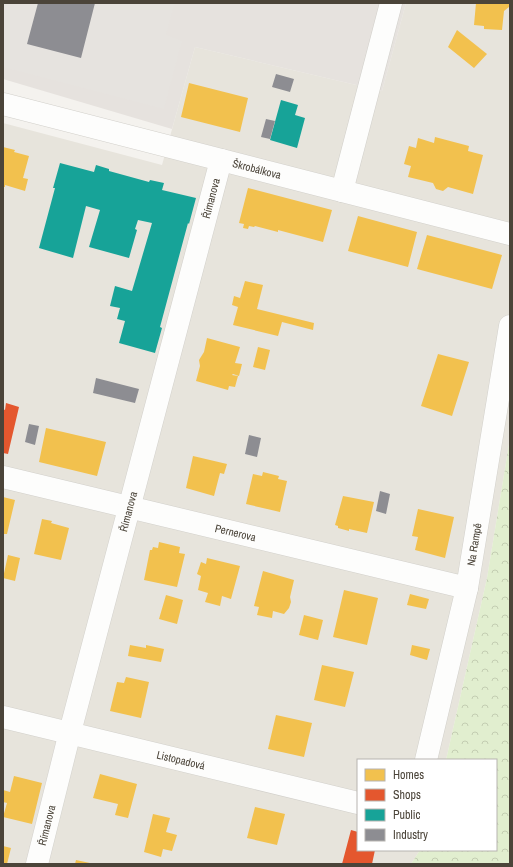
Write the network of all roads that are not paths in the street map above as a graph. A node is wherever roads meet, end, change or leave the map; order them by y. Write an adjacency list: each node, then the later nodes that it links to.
1 (391, 3): 4 (street)
2 (3, 104): 3 (street, Škrobálkova)
3 (221, 160): 4 (street, Škrobálkova); 8 (street, Římanova)
4 (342, 191): 5 (street, Škrobálkova)
5 (510, 234)
6 (510, 326): 9 (street, Na Rampě)
7 (3, 477): 8 (street, Pernerova)
8 (130, 508): 9 (street, Pernerova); 11 (street, Římanova)
9 (467, 588): 12 (street, Na Rampě)
10 (3, 716): 11 (street, Listopadová)
11 (70, 732): 13 (street, Listopadová); 14 (street, Římanova)
12 (426, 759)
13 (357, 803)
14 (37, 864)

